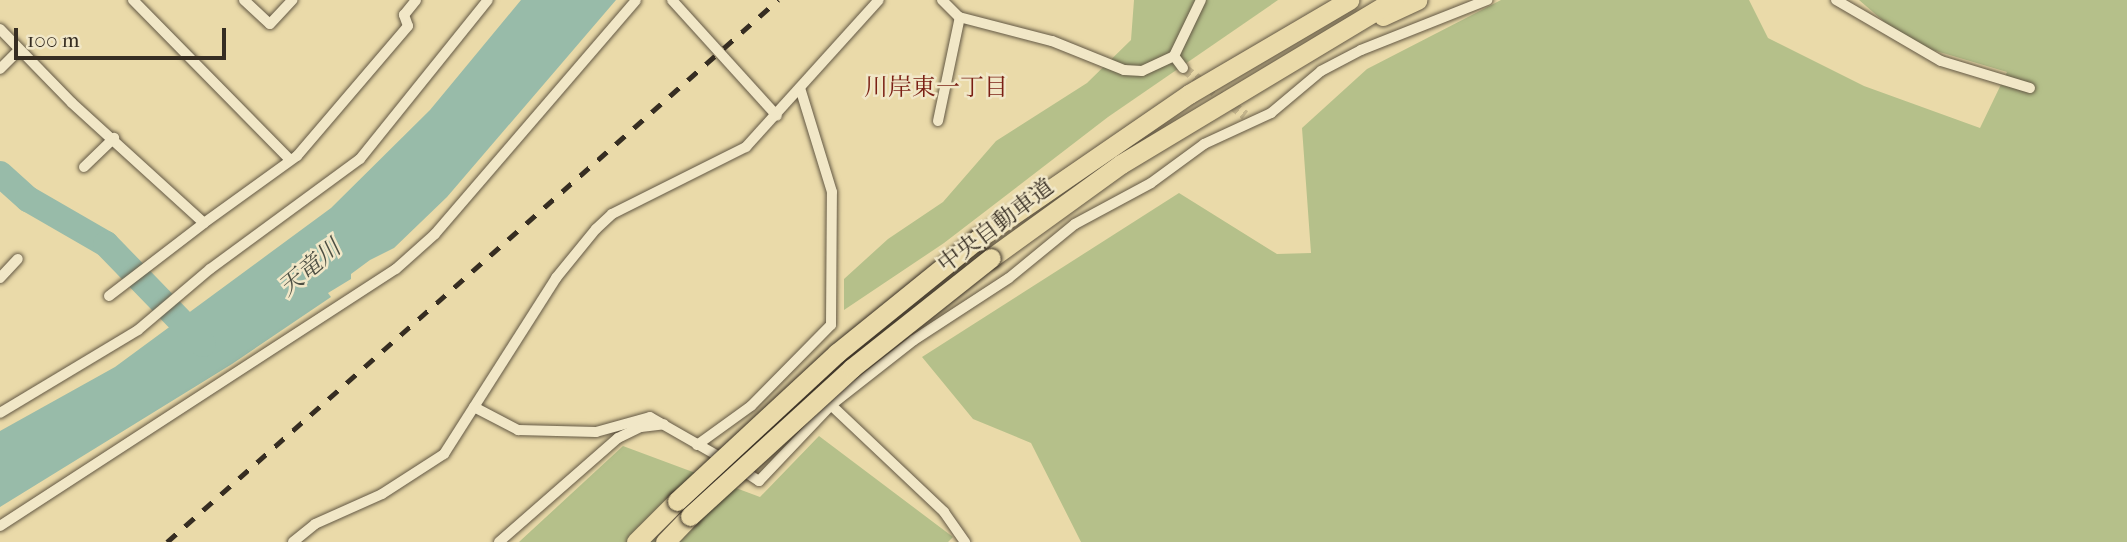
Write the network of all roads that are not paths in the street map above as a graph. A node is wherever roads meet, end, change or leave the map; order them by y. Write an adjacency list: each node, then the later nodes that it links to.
1 (132, 0): 30 (street)
2 (244, 0): 3 (street)
3 (292, 0)
4 (416, 0): 30 (street)
5 (488, 0): 38 (street)
6 (636, 0): 41 (street)
7 (672, 0): 26 (street)
8 (879, 0): 24 (street)
9 (942, 0): 17 (street)
10 (1201, 0): 20 (street)
11 (1330, 0): 29 (highway)
12 (1349, 0): 29 (highway, 中央自動車道)
13 (1394, 0): 21 (highway, 中央自動車道)
14 (1417, 0): 21 (highway)
15 (1487, 0): 36 (street)
16 (1836, 0): 25 (street)
17 (960, 17): 20 (street); 27 (street)
18 (0, 29): 19 (street)
19 (19, 50): 23 (street); 28 (street)
20 (1174, 56): 22 (street)
21 (1290, 59): 45 (highway, 中央自動車道, bridge)
22 (1183, 68)
23 (0, 69)
24 (800, 88): 26 (street); 40 (street)
25 (2029, 88)
26 (776, 116): 37 (street)
27 (938, 121)
28 (114, 138): 31 (street); 32 (street)
29 (1112, 145): 44 (highway, 中央自動車道, bridge)
30 (290, 160): 32 (street)
31 (84, 167)
32 (204, 223): 35 (street)
33 (18, 259): 34 (street)
34 (0, 278)
35 (108, 296)
36 (831, 405): 40 (street); 46 (street)
37 (474, 407): 39 (street); 42 (street)
38 (0, 413)
39 (664, 424): 40 (street); 43 (street)
40 (697, 445)
41 (0, 526)
42 (293, 542)
43 (499, 542)
44 (636, 542)
45 (665, 542)
46 (965, 542)

